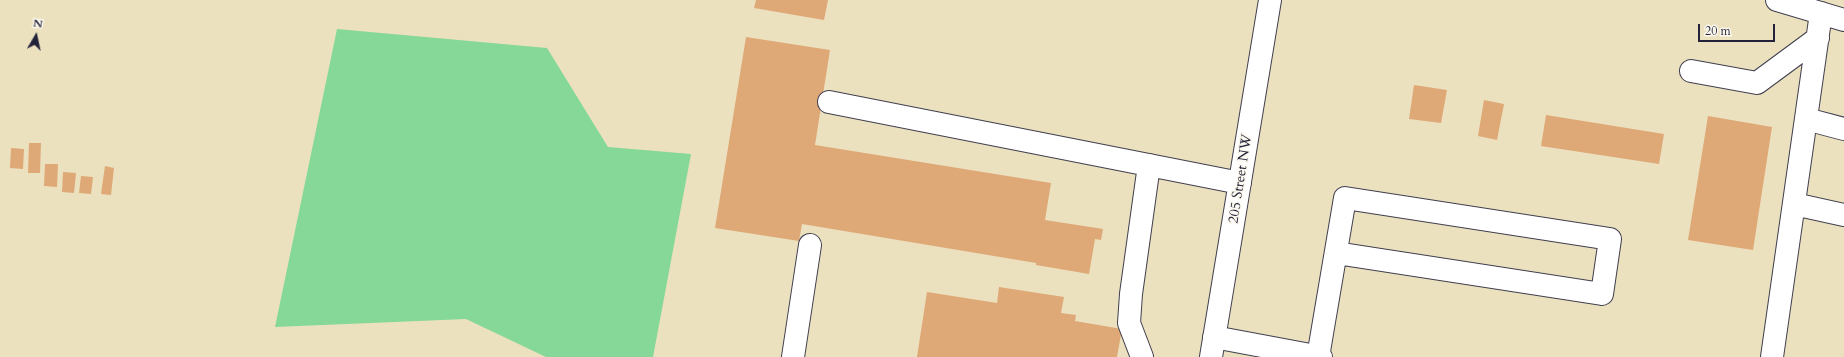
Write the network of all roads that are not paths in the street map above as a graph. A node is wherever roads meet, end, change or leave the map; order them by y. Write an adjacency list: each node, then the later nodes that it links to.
1 (1270, 0): 11 (street, 205 Street NW)
2 (1777, 0): 3 (street)
3 (1821, 13): 4 (street); 5 (street)
4 (1844, 20)
5 (1818, 38): 6 (street); 8 (street)
6 (1691, 71)
7 (829, 102): 10 (street)
8 (1806, 119): 9 (street); 12 (street)
9 (1844, 129)
10 (1149, 165): 11 (street); 18 (street)
11 (1240, 183): 16 (street, 205 Street NW)
12 (1794, 204): 13 (street); 20 (street)
13 (1844, 214)
14 (810, 245): 17 (street)
15 (1336, 253): 15 (street); 19 (street)
16 (1213, 347): 19 (street)
17 (793, 357)
18 (1142, 357)
19 (1319, 357)
20 (1772, 357)

